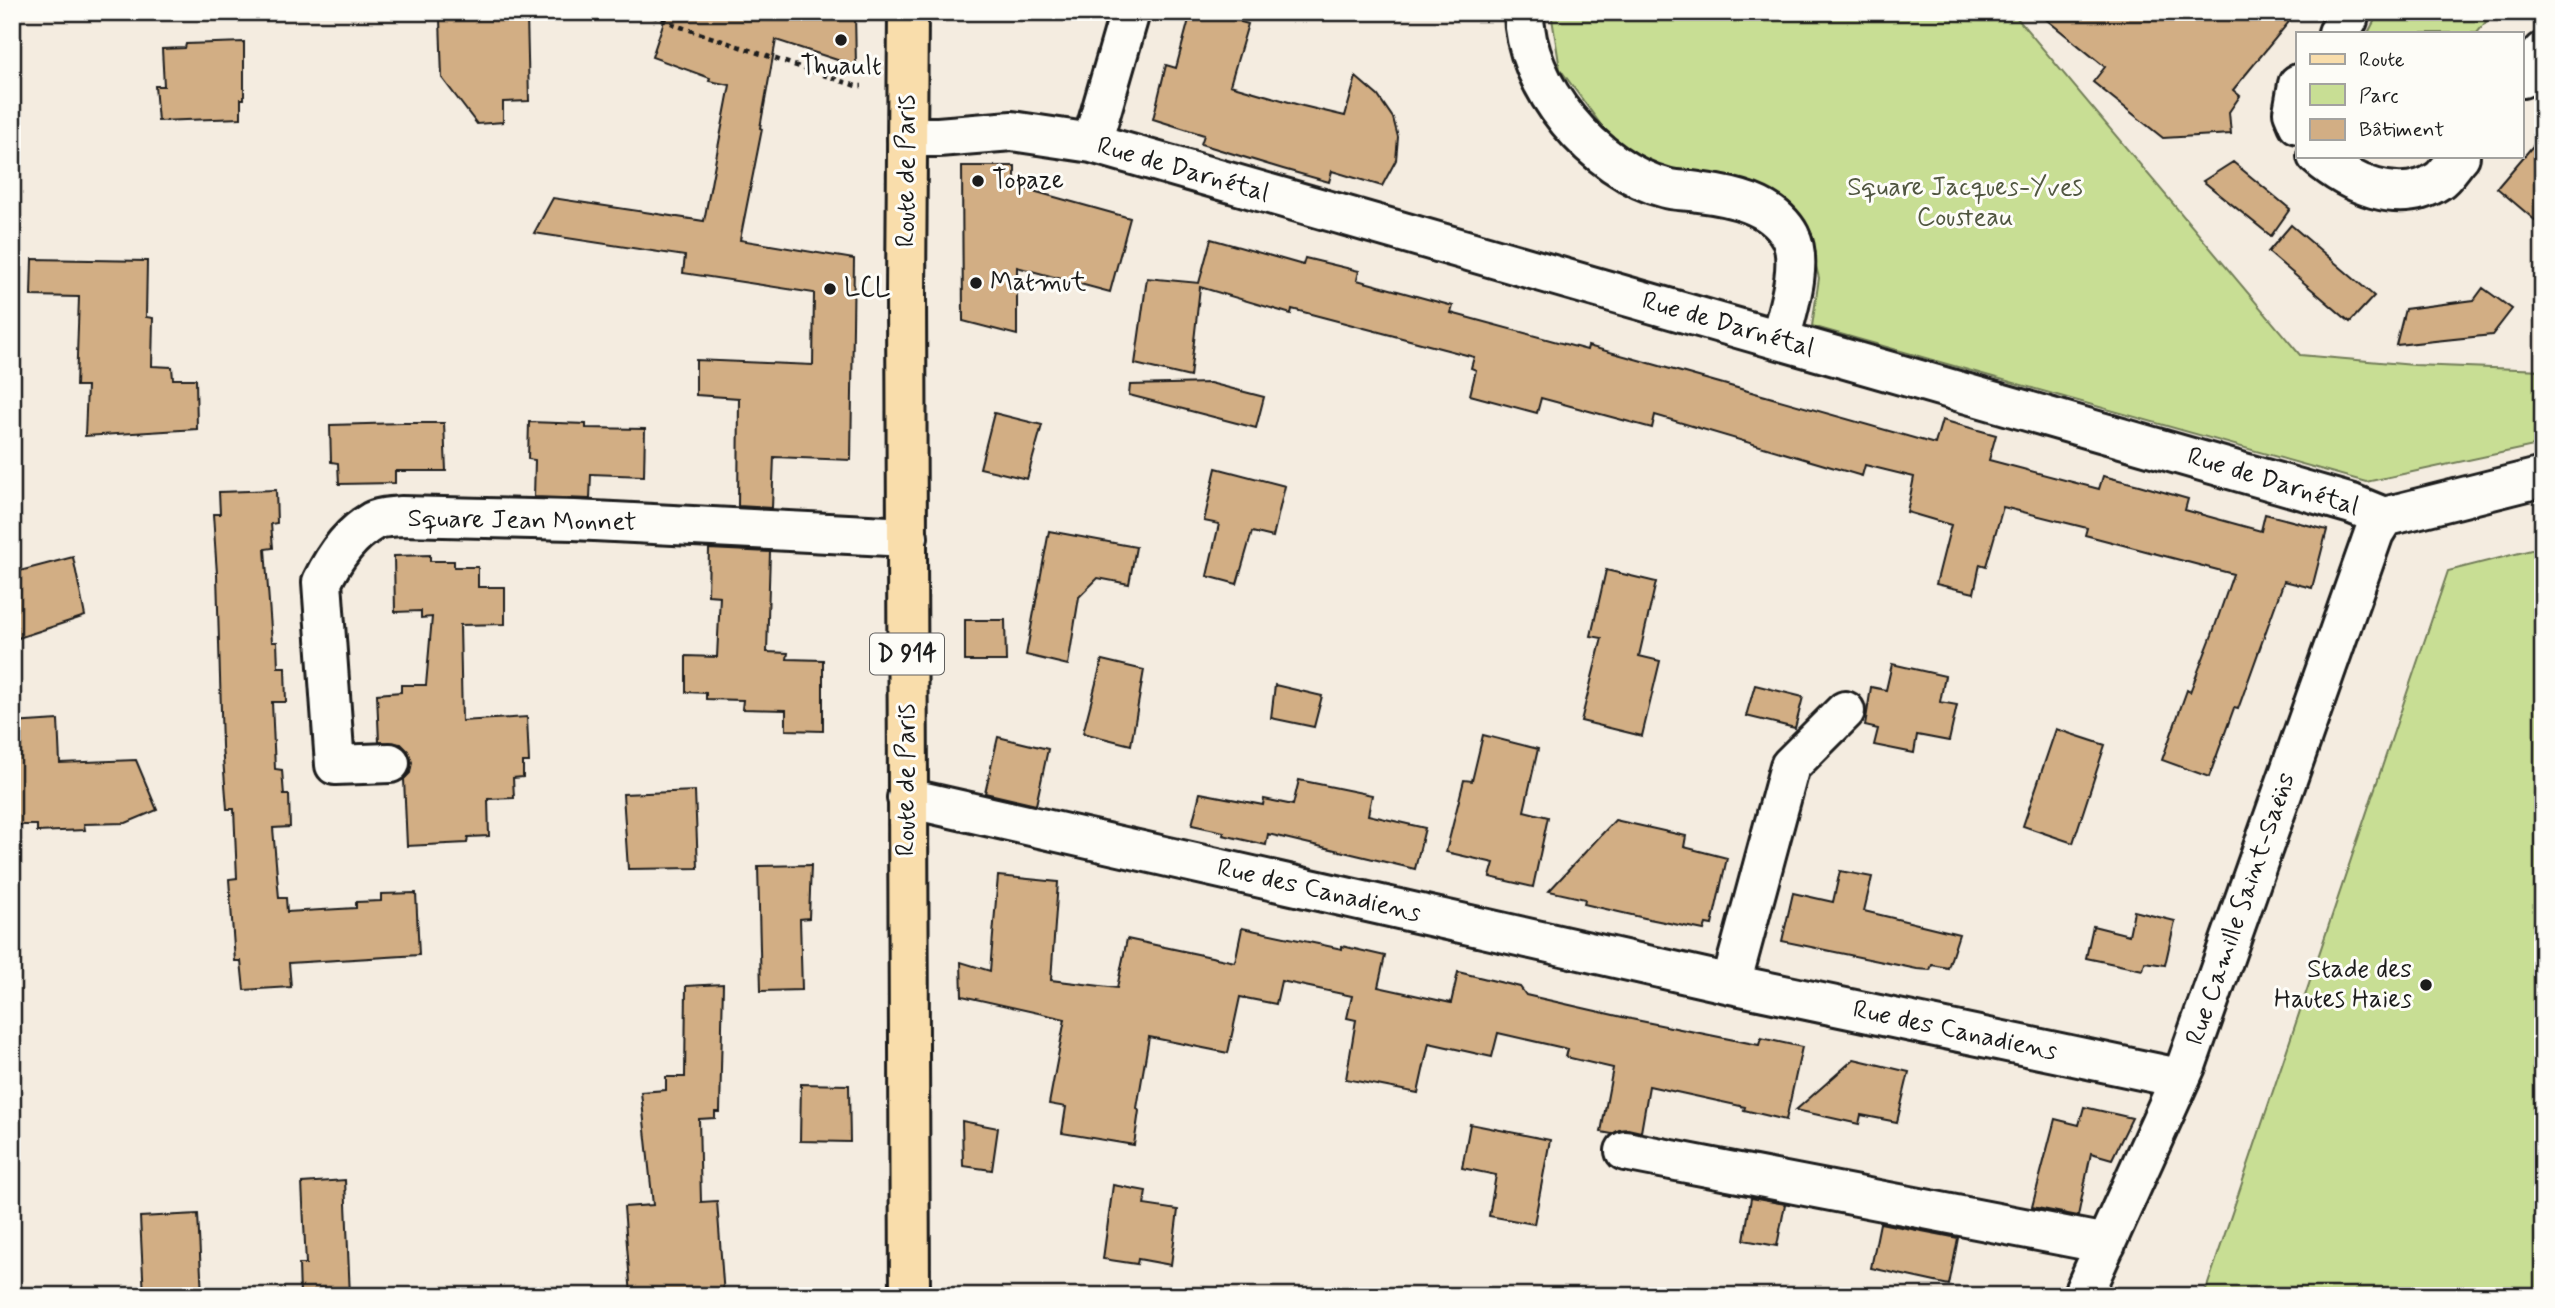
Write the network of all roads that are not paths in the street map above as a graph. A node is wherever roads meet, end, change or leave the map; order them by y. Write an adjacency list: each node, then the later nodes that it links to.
1 (908, 12): 10 (main road, Route de Paris / D 914)
2 (1129, 12): 11 (street)
3 (1524, 12): 14 (street)
4 (2350, 12): 5 (street)
5 (2339, 32)
6 (2543, 52): 7 (street)
7 (2524, 76)
8 (2296, 95): 9 (street)
9 (2296, 119)
10 (907, 136): 11 (street, Rue de Darnétal); 17 (main road, Route de Paris / D 914)
11 (1092, 143): 14 (street, Rue de Darnétal)
12 (2318, 158): 13 (street)
13 (2458, 158)
14 (1780, 340): 16 (street, Rue de Darnétal)
15 (2543, 477): 16 (street, Rue de Darnétal)
16 (2384, 517): 22 (street, Rue Camille Saint-Saëns)
17 (908, 537): 19 (street, Square Jean Monnet); 20 (main road, Route de Paris / D 914)
18 (1845, 711): 21 (street)
19 (390, 763)
20 (906, 798): 21 (street, Rue des Canadiens); 25 (main road, Route de Paris / D 914)
21 (1731, 984): 22 (street, Rue des Canadiens)
22 (2179, 1078): 24 (street, Rue Camille Saint-Saëns)
23 (1625, 1151): 24 (street)
24 (2106, 1244): 26 (street, Rue Camille Saint-Saëns)
25 (910, 1296)
26 (2082, 1296)

